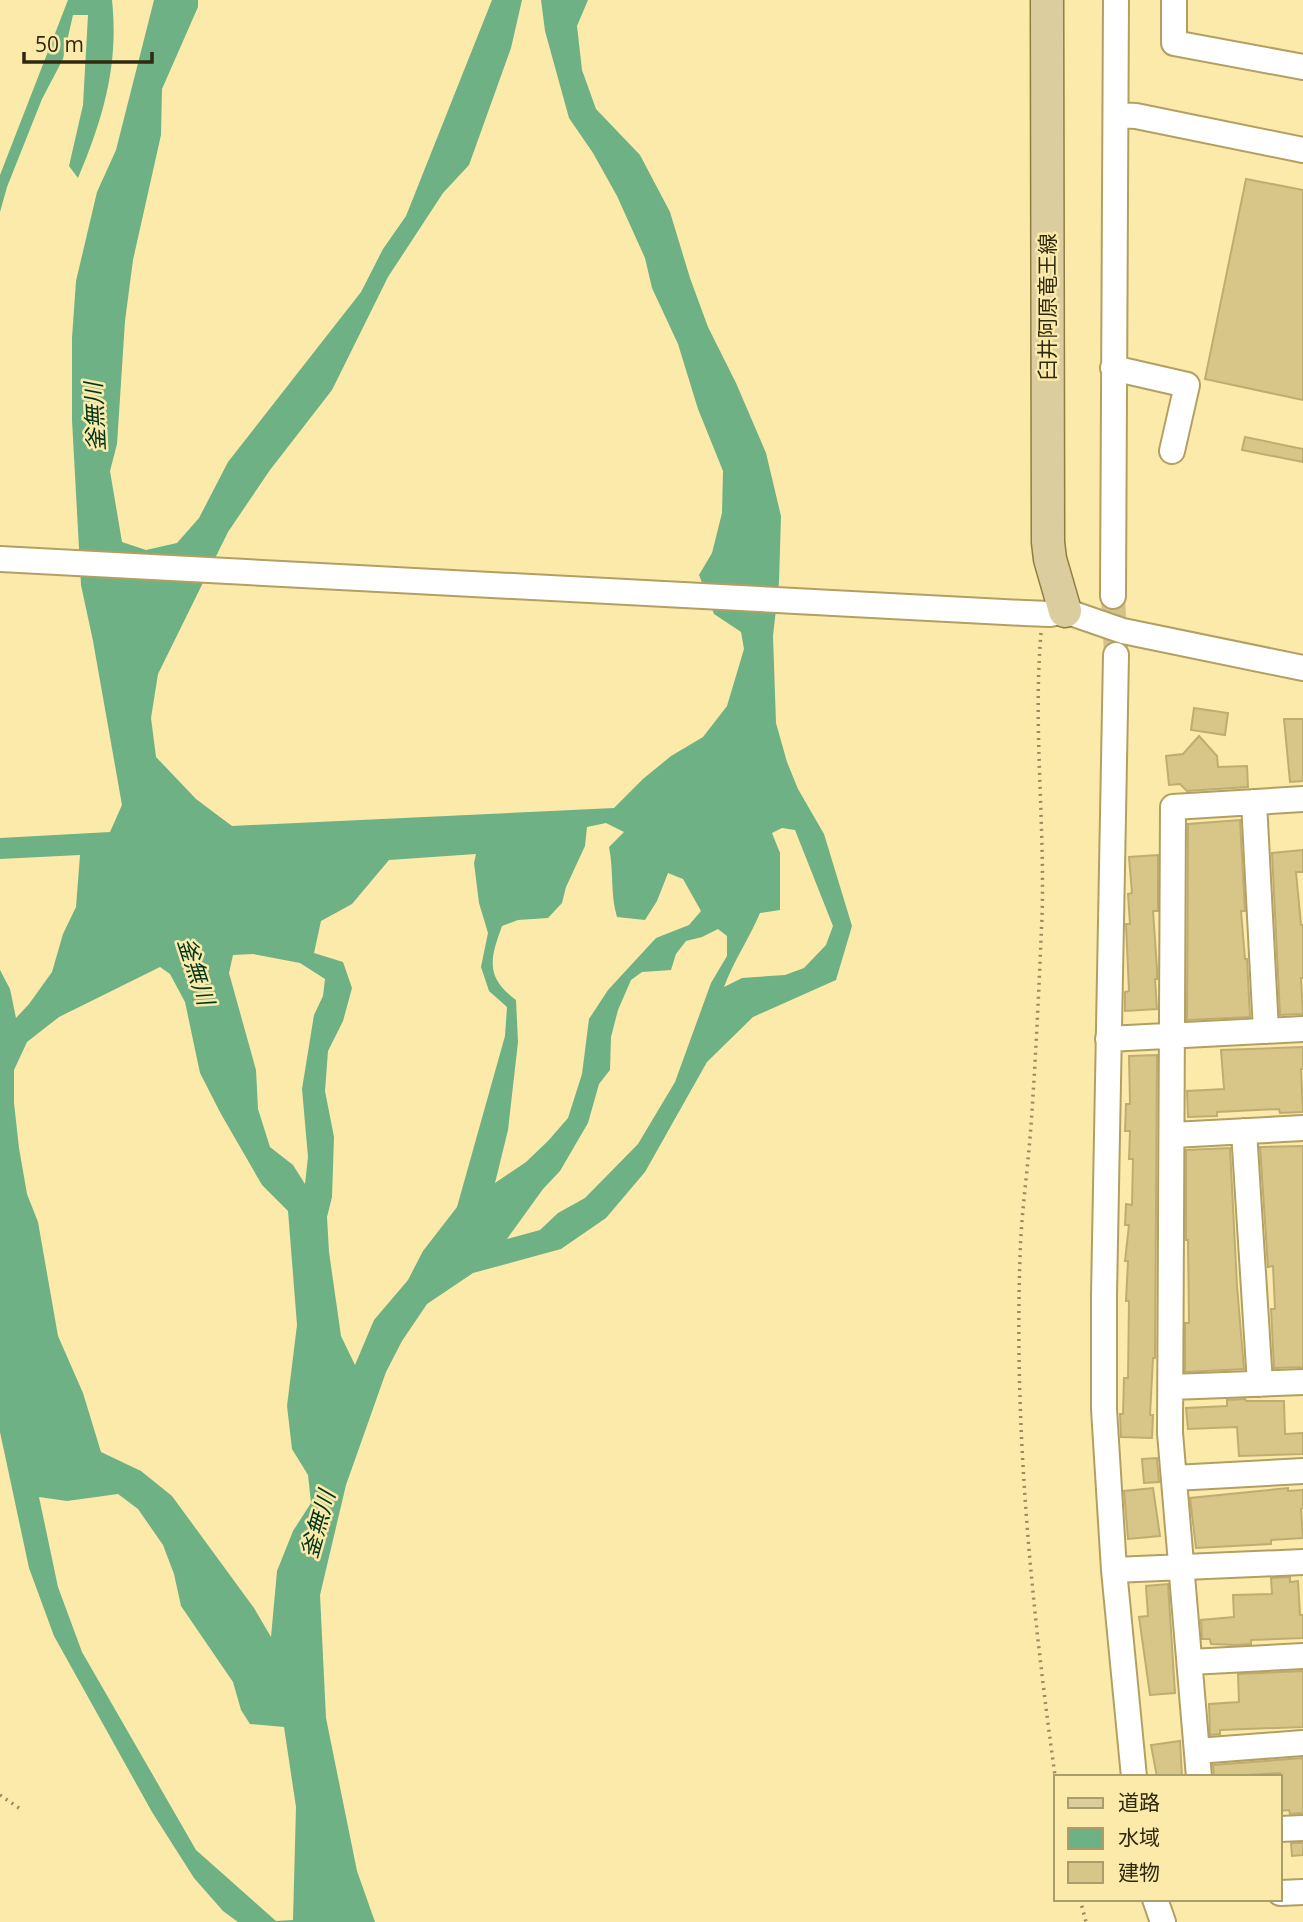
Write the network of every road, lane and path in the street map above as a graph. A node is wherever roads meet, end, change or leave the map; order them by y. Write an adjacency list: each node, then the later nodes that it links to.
1 (1047, 0): 11 (main road, 臼井阿原竜王線)
2 (1116, 0): 5 (street)
3 (1174, 0): 4 (street)
4 (1303, 67)
5 (1116, 115): 6 (street); 7 (street)
6 (1303, 150)
7 (1113, 368): 8 (street); 10 (street)
8 (1172, 451)
9 (0, 559): 11 (street)
10 (1113, 596)
11 (1045, 613): 13 (street); 35 (path)
12 (1116, 655): 19 (street)
13 (1303, 668)
14 (1303, 799): 15 (street)
15 (1254, 802): 17 (street); 18 (street)
16 (1303, 1029): 17 (street)
17 (1266, 1031): 18 (street)
18 (1172, 1035): 19 (street); 22 (street)
19 (1108, 1039): 30 (street)
20 (1303, 1128): 21 (street)
21 (1244, 1131): 22 (street); 24 (street)
22 (1173, 1135): 25 (street)
23 (1303, 1382): 24 (street)
24 (1260, 1384): 25 (street)
25 (1171, 1387): 27 (street)
26 (1303, 1471): 27 (street)
27 (1174, 1478): 29 (street)
28 (1303, 1562): 29 (street)
29 (1182, 1567): 30 (street); 32 (street)
30 (1114, 1570): 36 (street)
31 (1303, 1656): 32 (street)
32 (1190, 1662): 34 (street)
33 (1303, 1743): 34 (street)
34 (1197, 1751): 37 (street)
35 (1055, 1775)
36 (1134, 1775)
37 (1199, 1775)
38 (0, 1795): 39 (path)
39 (19, 1808)
40 (1303, 1828): 41 (street)
41 (1282, 1829)
42 (1303, 1892): 43 (street)
43 (1282, 1893)
44 (1081, 1901): 45 (path)
45 (1086, 1922)

